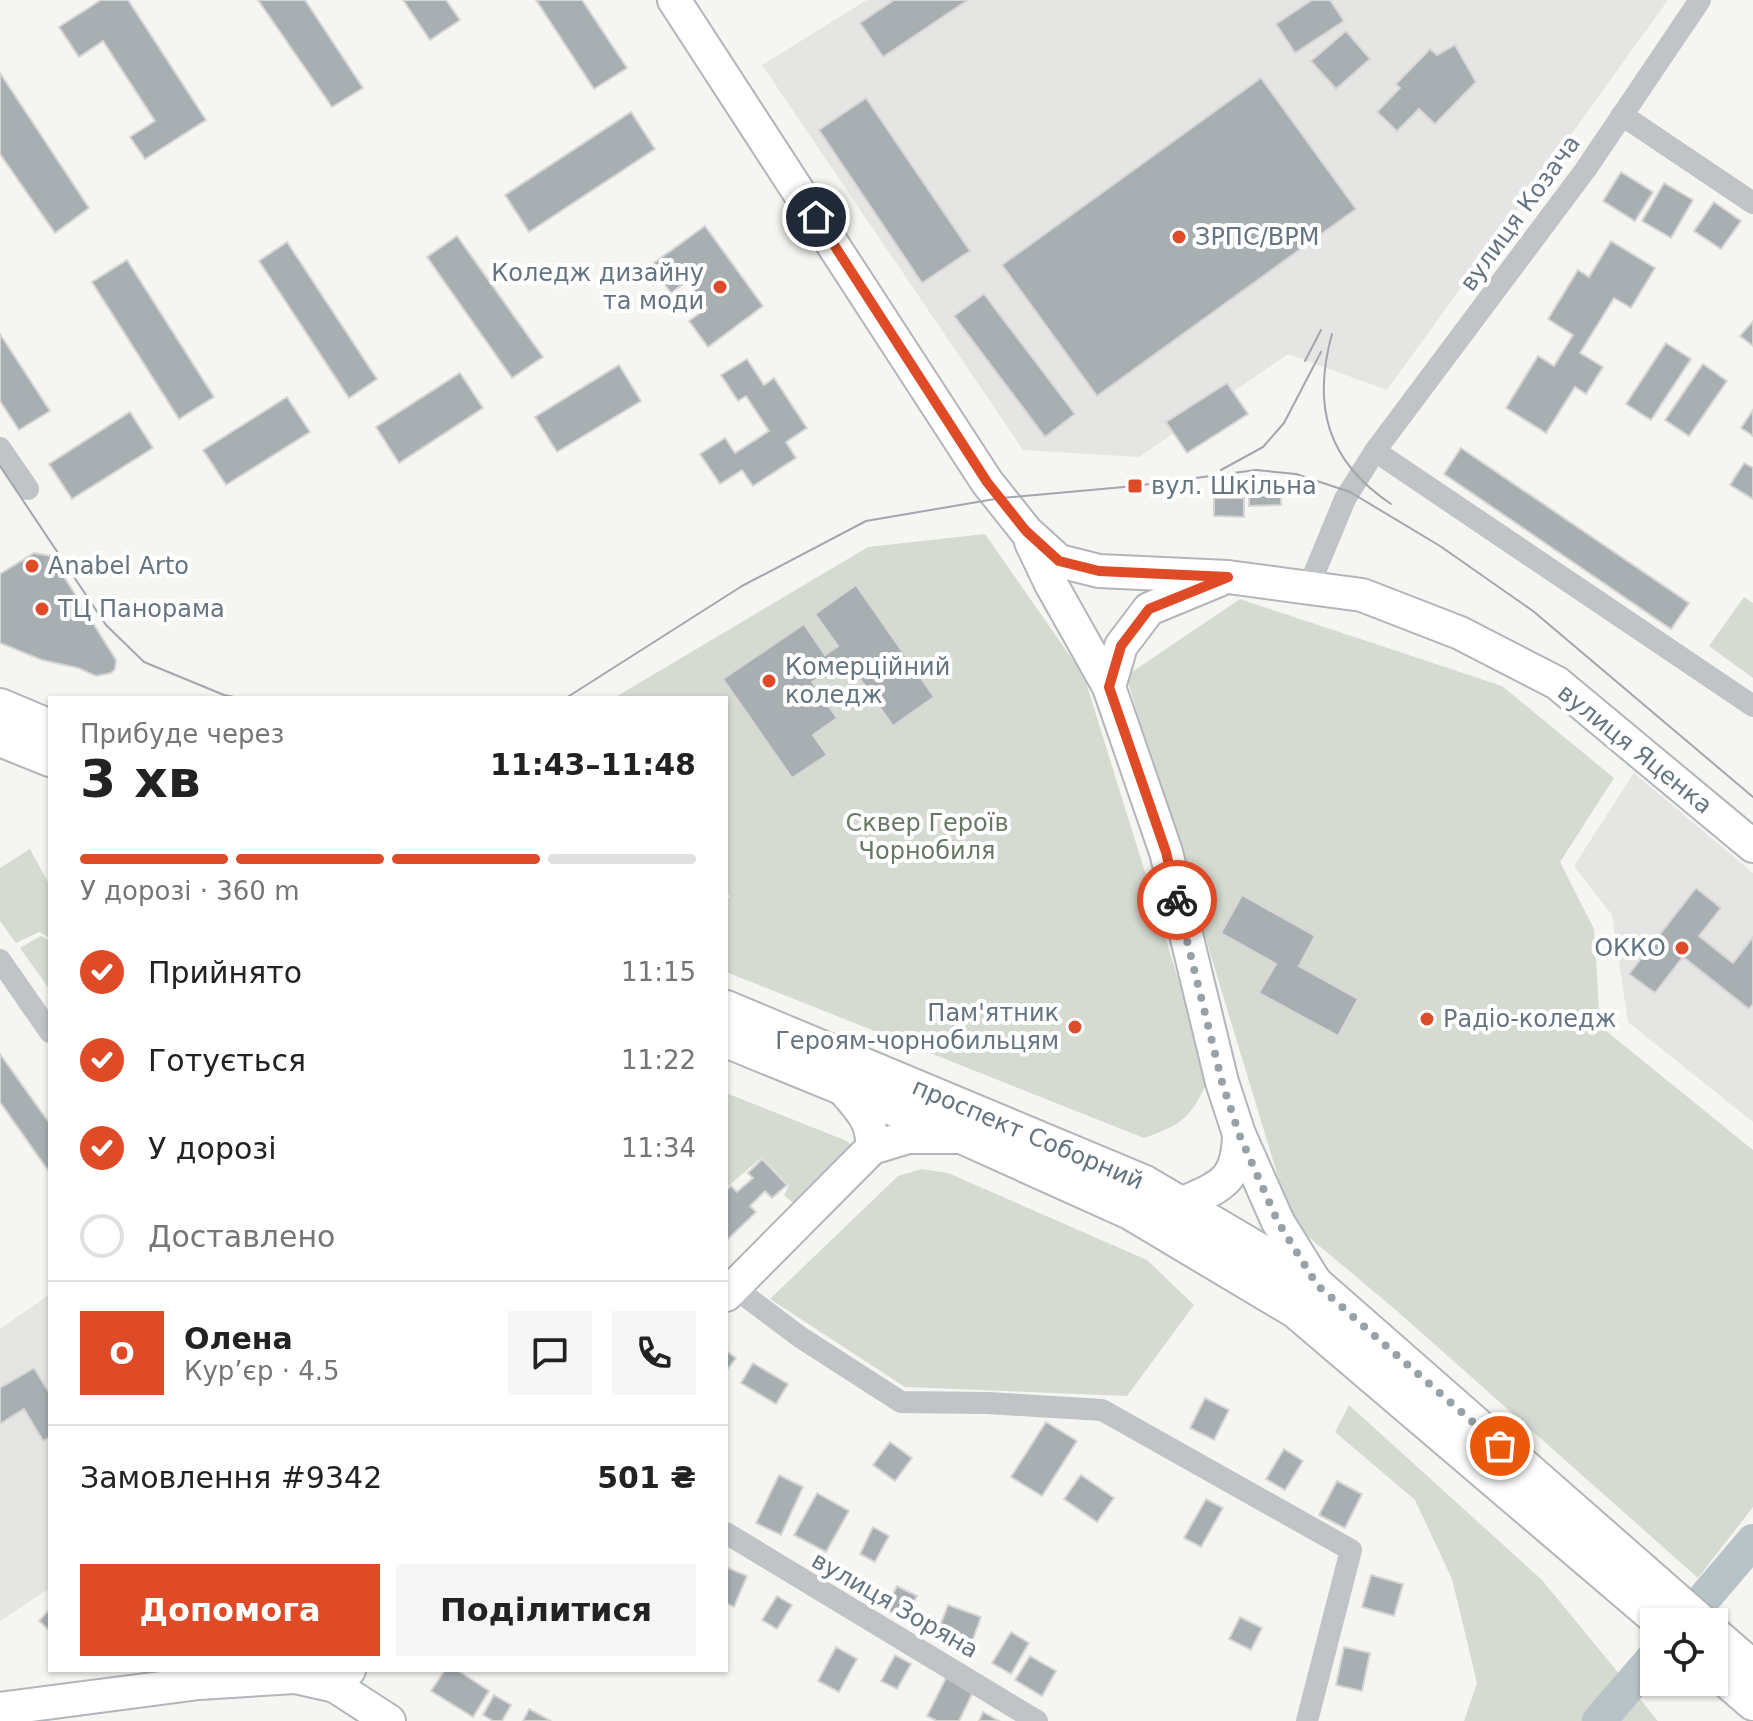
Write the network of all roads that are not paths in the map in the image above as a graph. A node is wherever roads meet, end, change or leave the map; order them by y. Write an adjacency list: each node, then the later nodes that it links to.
1 (674, 0): 8 (street, вулиця Яценка)
2 (1700, 0): 3 (street, вулиця Козача)
3 (1622, 115): 4 (street); 6 (street, вулиця Козача)
4 (1753, 203)
5 (0, 448): 7 (street)
6 (1375, 451): 10 (street, вулиця Козача); 13 (street)
7 (28, 489)
8 (1026, 531): 9 (street, вулиця Яценка); 11 (street)
9 (1228, 577): 10 (street, вулиця Яценка); 11 (street)
10 (1309, 586): 17 (street, вулиця Яценка)
11 (1109, 687): 23 (street)
12 (0, 706): 14 (main road)
13 (1753, 706)
14 (48, 726)
15 (0, 739): 16 (main road)
16 (48, 758)
17 (1753, 846)
18 (0, 960): 20 (street)
19 (728, 1009): 26 (main road, проспект Соборний)
20 (48, 1029)
21 (728, 1041): 22 (main road, проспект Соборний)
22 (843, 1089): 24 (main road, проспект Соборний); 25 (street)
23 (1239, 1134): 26 (street); 28 (street)
24 (966, 1138): 25 (street); 28 (main road, проспект Соборний)
25 (872, 1148): 27 (street)
26 (1181, 1204): 28 (main road, проспект Соборний)
27 (732, 1290): 39 (street)
28 (1307, 1298): 30 (main road)
29 (728, 1534): 38 (street, вулиця Зоряна)
30 (1655, 1605)
31 (1728, 1652): 33 (main road)
32 (1728, 1665): 35 (main road)
33 (1753, 1668)
34 (344, 1693): 36 (street); 37 (street)
35 (1753, 1703)
36 (0, 1709)
37 (389, 1721)
38 (1037, 1721)
39 (1307, 1721)

